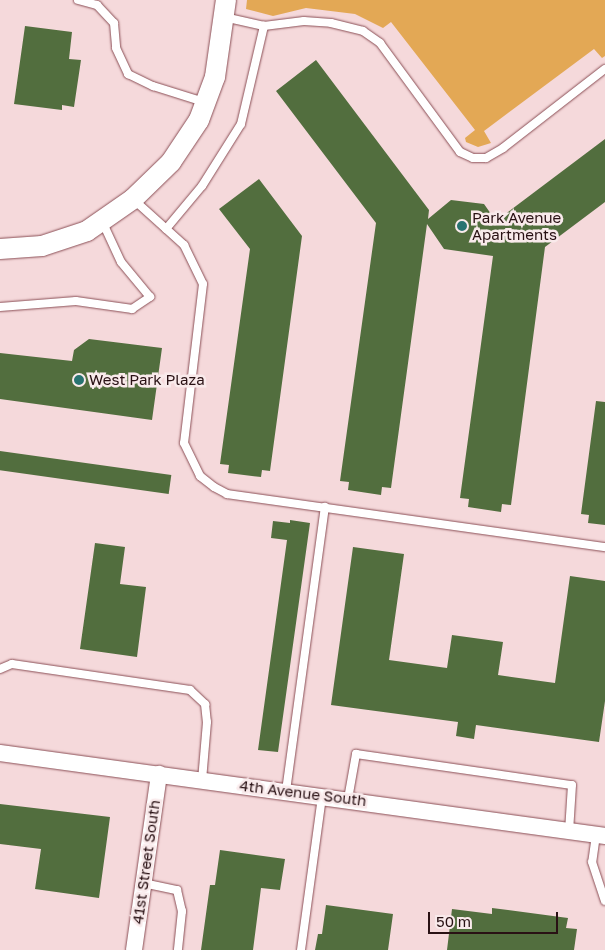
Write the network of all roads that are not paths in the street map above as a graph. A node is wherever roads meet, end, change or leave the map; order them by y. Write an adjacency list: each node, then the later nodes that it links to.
1 (78, 0): 5 (lane)
2 (225, 8): 3 (lane); 5 (street)
3 (264, 26): 4 (lane); 8 (lane)
4 (605, 70)
5 (206, 103): 6 (street)
6 (133, 199): 7 (street); 8 (lane)
7 (102, 221): 9 (street); 10 (lane)
8 (166, 229): 11 (lane)
9 (0, 249)
10 (0, 307)
11 (325, 507): 12 (lane); 17 (lane)
12 (605, 547)
13 (0, 670): 16 (lane)
14 (0, 753): 15 (street, 4th Avenue South)
15 (159, 774): 16 (street, 4th Avenue South); 22 (street, 41st Street South)
16 (202, 780): 17 (street, 4th Avenue South)
17 (286, 791): 18 (street, 4th Avenue South)
18 (322, 795): 19 (street, 4th Avenue South); 26 (lane)
19 (348, 798): 20 (street, 4th Avenue South); 20 (lane)
20 (569, 832): 21 (street, 4th Avenue South)
21 (600, 835): 23 (lane)
22 (143, 883): 24 (street, 41st Street South); 25 (lane)
23 (605, 901)
24 (134, 950)
25 (178, 950)
26 (301, 950)

